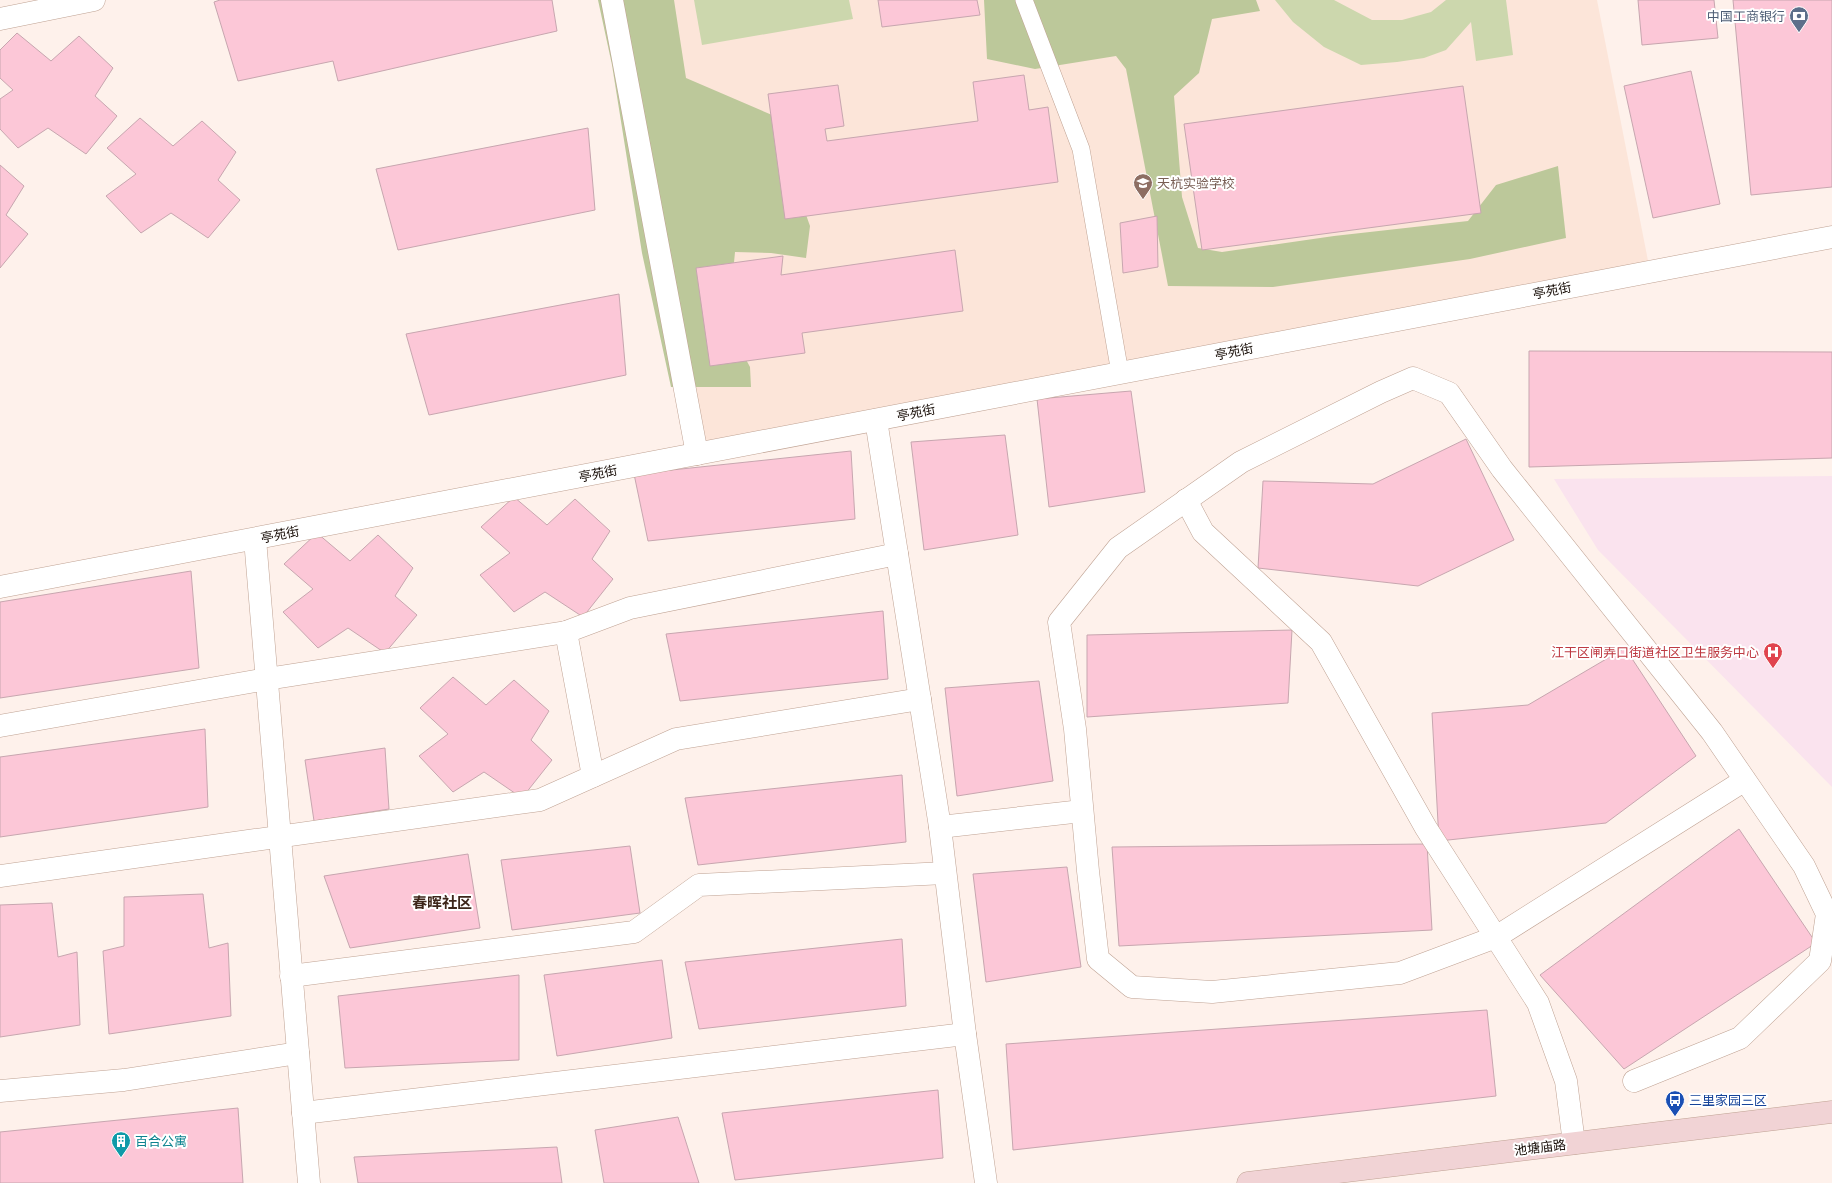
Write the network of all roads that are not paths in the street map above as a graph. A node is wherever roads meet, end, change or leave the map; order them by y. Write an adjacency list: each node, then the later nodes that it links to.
1 (94, 0): 4 (street)
2 (612, 0): 8 (street)
3 (1024, 0): 6 (lane)
4 (0, 19)
5 (1832, 237): 6 (street, 亭苑街)
6 (1120, 373): 7 (street, 亭苑街)
7 (876, 420): 8 (street, 亭苑街); 11 (street)
8 (698, 454): 10 (street, 亭苑街)
9 (1186, 500): 18 (street); 19 (street); 24 (street)
10 (255, 539): 12 (street, 亭苑街); 14 (street)
11 (897, 554): 13 (street); 15 (street)
12 (0, 587)
13 (566, 632): 14 (street); 17 (street)
14 (267, 679): 16 (street); 21 (street)
15 (920, 699): 17 (street); 20 (street)
16 (0, 726)
17 (593, 776): 21 (street)
18 (1745, 780): 24 (street); 28 (street)
19 (1082, 811): 20 (street); 24 (street)
20 (940, 827): 22 (street)
21 (280, 837): 23 (street); 25 (street)
22 (945, 873): 25 (street); 26 (street)
23 (0, 876)
24 (1496, 937): 32 (street)
25 (292, 976): 27 (street)
26 (965, 1034): 31 (street); 34 (street)
27 (298, 1053): 29 (street); 31 (street)
28 (1634, 1080)
29 (0, 1091)
30 (1832, 1112): 32 (street, 池塘庙路)
31 (303, 1113): 33 (street)
32 (1574, 1143): 35 (street, 池塘庙路)
33 (308, 1183)
34 (986, 1183)
35 (1248, 1183)

